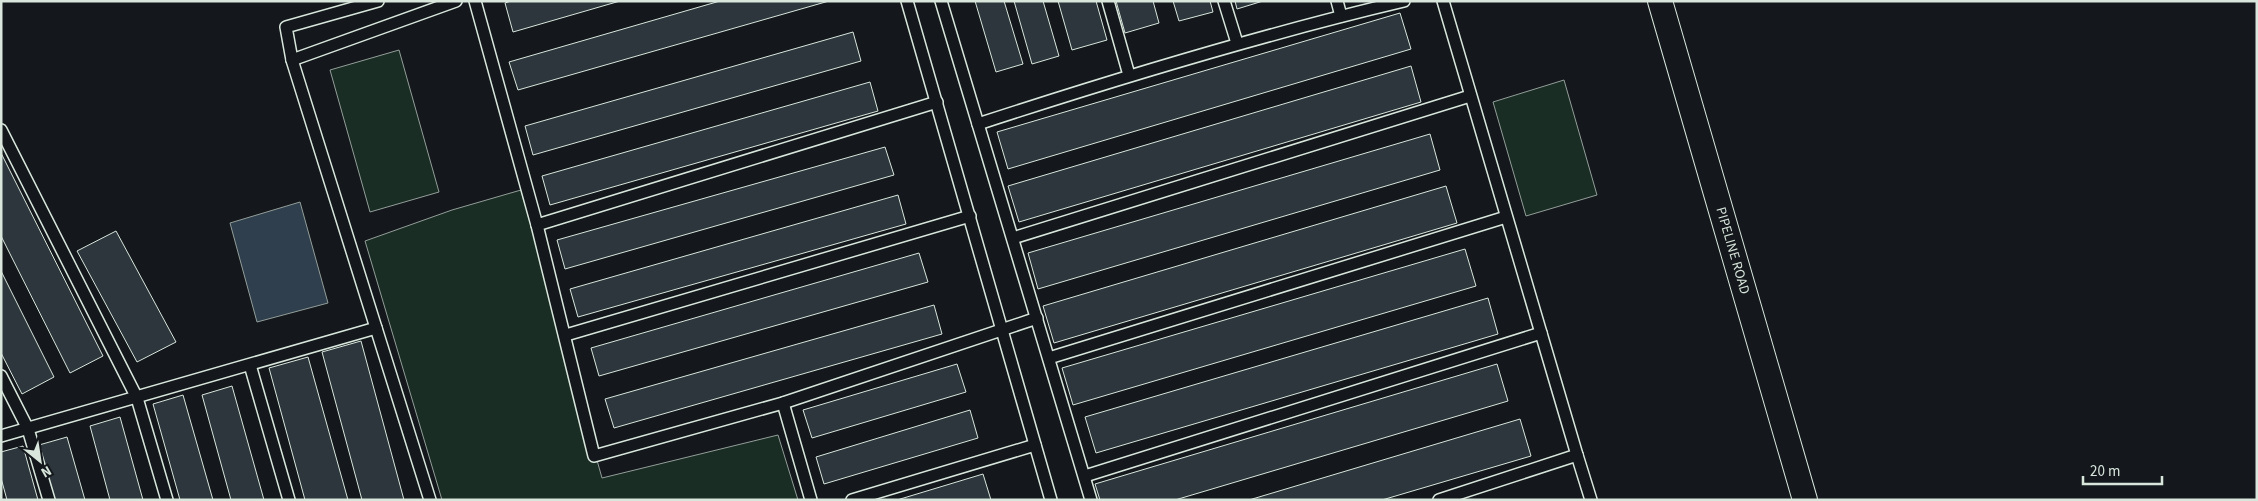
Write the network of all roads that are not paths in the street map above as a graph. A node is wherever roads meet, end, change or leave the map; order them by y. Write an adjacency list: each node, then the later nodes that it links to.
1 (378, 1): 14 (lane)
2 (456, 1): 14 (lane)
3 (475, 1): 22 (lane)
4 (907, 1): 17 (lane)
5 (941, 1): 18 (lane)
6 (1108, 1): 15 (lane)
7 (1224, 1): 13 (lane)
8 (1337, 1): 12 (lane)
9 (1404, 1): 12 (lane)
10 (1443, 1): 16 (lane)
11 (1660, 1): 49 (street, PIPELINE ROAD)
12 (1341, 16): 13 (lane)
13 (1236, 43): 15 (lane)
14 (292, 60): 25 (lane)
15 (1129, 75): 18 (lane)
16 (1470, 96): 21 (lane); 23 (lane)
17 (937, 102): 20 (lane); 22 (lane)
18 (978, 124): 23 (lane)
19 (1, 130): 32 (lane)
20 (970, 216): 26 (lane); 28 (lane)
21 (1506, 217): 27 (lane); 29 (lane)
22 (537, 225): 28 (lane)
23 (1013, 238): 24 (lane)
24 (1037, 318): 26 (lane); 29 (lane)
25 (376, 328): 30 (lane); 42 (lane)
26 (1002, 328): 33 (lane); 36 (lane)
27 (1541, 333): 37 (lane); 38 (lane)
28 (566, 335): 33 (lane)
29 (1049, 358): 38 (lane)
30 (250, 365): 32 (lane); 41 (lane)
31 (1, 376): 34 (lane)
32 (137, 398): 34 (lane); 40 (lane)
33 (783, 403): 43 (lane)
34 (28, 430): 35 (lane); 39 (lane)
35 (1, 436)
36 (1035, 445): 44 (lane); 45 (lane)
37 (1577, 455): 47 (lane); 48 (lane)
38 (1085, 476): 46 (lane)
39 (48, 500)
40 (168, 500)
41 (289, 500)
42 (430, 500)
43 (811, 500)
44 (852, 500)
45 (1051, 500)
46 (1091, 500)
47 (1439, 500)
48 (1591, 500)
49 (1805, 500)

